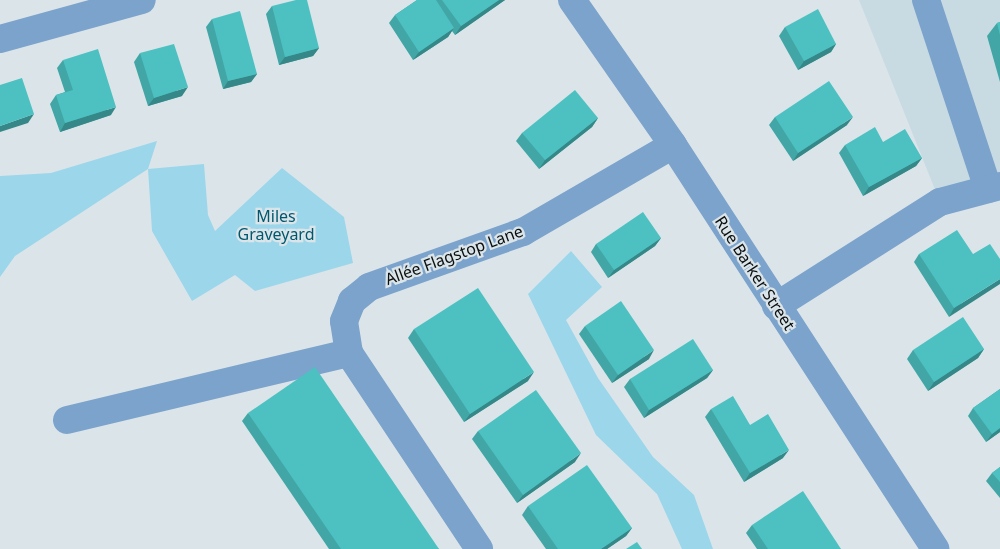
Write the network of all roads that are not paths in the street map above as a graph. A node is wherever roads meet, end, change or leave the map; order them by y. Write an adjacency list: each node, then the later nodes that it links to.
1 (142, 0): 4 (street)
2 (572, 0): 5 (street, Rue Barker Street)
3 (926, 0): 6 (street)
4 (0, 39)
5 (673, 145): 7 (street, Rue Barker Street); 8 (street, Allée Flagstop Lane)
6 (994, 187): 7 (street)
7 (776, 306): 11 (street, Rue Barker Street)
8 (349, 352): 9 (street); 10 (street)
9 (67, 420)
10 (479, 549)
11 (935, 549)

